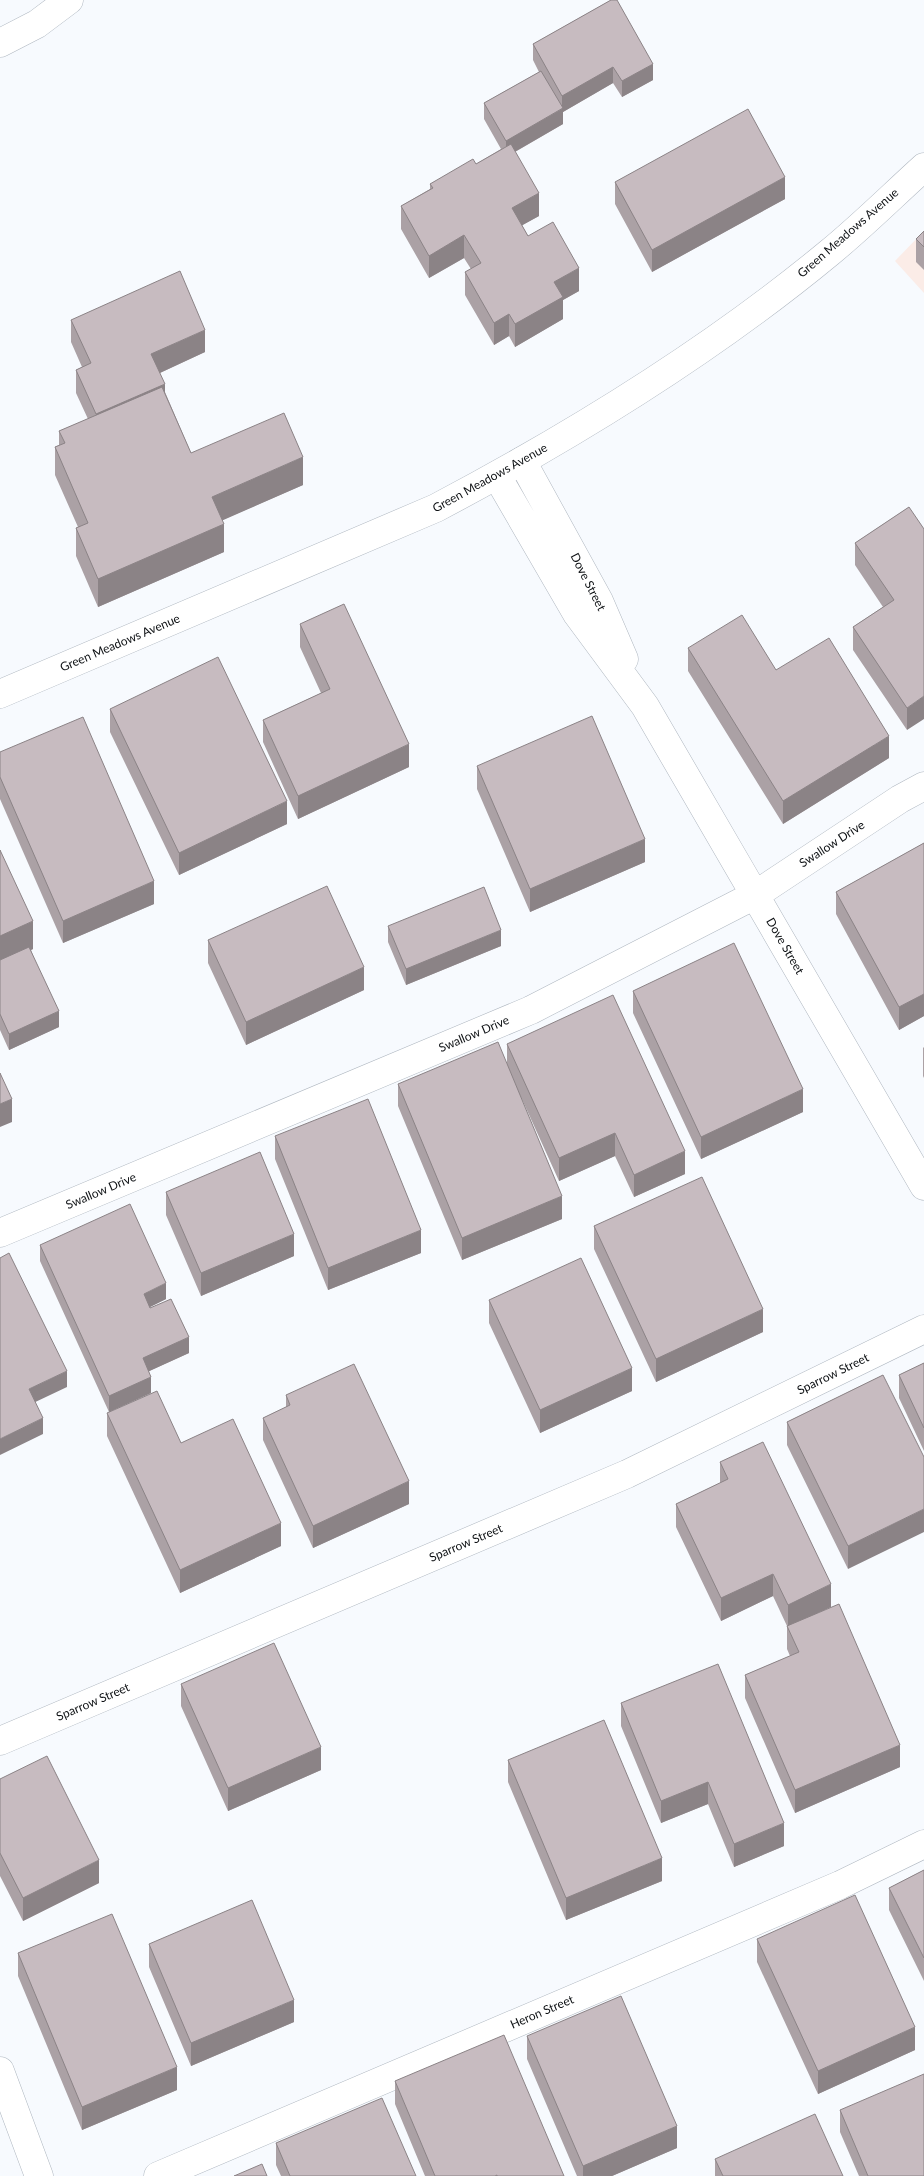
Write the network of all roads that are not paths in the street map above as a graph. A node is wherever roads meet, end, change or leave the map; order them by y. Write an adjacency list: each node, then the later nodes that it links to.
1 (69, 0): 2 (street)
2 (0, 43)
3 (924, 167): 4 (street, Green Meadows Avenue)
4 (522, 461): 5 (street, Green Meadows Avenue); 7 (street, Dove Street)
5 (497, 476): 6 (street, Green Meadows Avenue); 7 (street, Dove Street)
6 (0, 694)
7 (645, 706): 9 (street, Dove Street)
8 (924, 786): 9 (street, Swallow Drive)
9 (755, 894): 10 (street, Dove Street); 11 (street, Swallow Drive)
10 (924, 1186)
11 (0, 1233)
12 (924, 1329): 13 (street, Sparrow Street)
13 (0, 1741)
14 (924, 1844): 17 (street, Heron Street)
15 (0, 2071): 16 (street)
16 (39, 2176)
17 (158, 2176)

